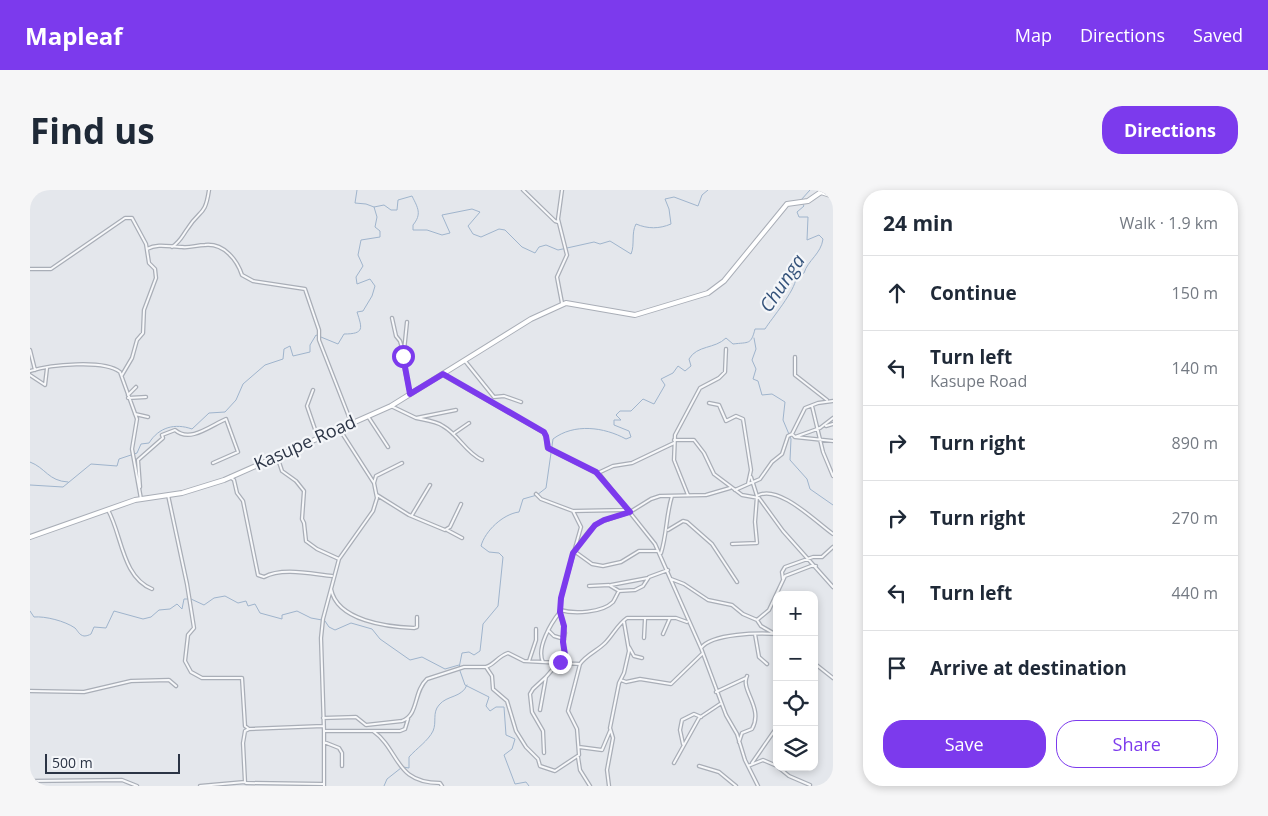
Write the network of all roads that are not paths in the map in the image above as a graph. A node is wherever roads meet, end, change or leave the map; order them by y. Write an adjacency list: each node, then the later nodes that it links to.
1 (209, 190): 6 (street)
2 (523, 190): 5 (street)
3 (562, 190): 5 (street)
4 (833, 196): 9 (street)
5 (558, 222): 9 (street)
6 (172, 247): 7 (street); 42 (street)
7 (147, 249): 8 (street); 18 (street)
8 (30, 269)
9 (562, 305): 16 (street, Kasupe Road)
10 (392, 318): 14 (street)
11 (407, 322): 14 (street)
12 (726, 349): 53 (street)
13 (30, 350): 19 (street)
14 (403, 356): 27 (street)
15 (795, 357): 30 (street)
16 (464, 361): 22 (street, Kasupe Road); 32 (street)
17 (47, 368): 19 (street); 20 (street); 23 (street)
18 (125, 369): 20 (street); 24 (street)
19 (35, 370): 21 (street)
20 (117, 370): 24 (street)
21 (30, 371)
22 (443, 374): 27 (street, Kasupe Road); 61 (street)
23 (30, 375)
24 (122, 375): 28 (street)
25 (136, 387): 28 (street)
26 (314, 390): 51 (street)
27 (410, 394): 34 (street, Kasupe Road)
28 (128, 396): 29 (street); 37 (street)
29 (146, 397)
30 (827, 400): 31 (street); 35 (street)
31 (833, 401)
32 (521, 402)
33 (709, 403): 64 (street)
34 (391, 406): 38 (street, Kasupe Road); 40 (street)
35 (812, 406): 47 (street); 49 (street)
36 (456, 410): 40 (street)
37 (135, 414): 39 (street); 70 (street)
38 (367, 416): 42 (street, Kasupe Road); 56 (street)
39 (148, 417)
40 (416, 418): 48 (street)
41 (833, 418): 45 (street)
42 (350, 422): 46 (street, Kasupe Road)
43 (469, 423): 48 (street)
44 (833, 424): 45 (street)
45 (823, 426): 47 (street)
46 (339, 428): 51 (street, Kasupe Road); 65 (street)
47 (817, 429): 50 (street); 52 (street)
48 (453, 434): 58 (street)
49 (792, 434): 50 (street); 66 (street)
50 (795, 437): 52 (street)
51 (318, 438): 57 (street, Kasupe Road)
52 (820, 439): 54 (street); 62 (street)
53 (674, 440): 55 (street); 69 (street)
54 (833, 441)
55 (674, 443): 61 (street); 75 (street)
56 (388, 447)
57 (277, 456): 63 (street, Kasupe Road); 95 (street)
58 (482, 460)
59 (213, 463): 70 (street)
60 (402, 463): 65 (street)
61 (596, 472): 81 (street)
62 (833, 476)
63 (230, 477): 72 (street, Kasupe Road); 99 (street)
64 (751, 477): 66 (street); 67 (street)
65 (374, 482): 73 (street)
66 (753, 483): 67 (street); 77 (street)
67 (748, 484): 71 (street)
68 (430, 485): 84 (street)
69 (730, 488): 71 (street); 75 (street)
70 (139, 490): 78 (street)
71 (736, 490): 77 (street)
72 (168, 495): 78 (street, Kasupe Road); 152 (street)
73 (377, 495): 84 (street); 95 (street)
74 (537, 495): 82 (street)
75 (688, 495): 76 (street)
76 (672, 496): 83 (street); 86 (street)
77 (757, 496): 87 (street); 90 (street); 96 (street)
78 (140, 499): 80 (street, Kasupe Road)
79 (461, 504): 85 (street)
80 (108, 510): 88 (street, Kasupe Road); 108 (street)
81 (626, 510): 82 (street); 83 (street)
82 (573, 511): 92 (street)
83 (630, 512): 92 (street); 93 (street)
84 (410, 515): 85 (street)
85 (447, 530): 89 (street)
86 (668, 530): 94 (street); 103 (street)
87 (833, 534)
88 (30, 537)
89 (462, 538)
90 (732, 544)
91 (833, 548): 96 (street)
92 (574, 550): 93 (street); 110 (street)
93 (659, 551): 94 (street)
94 (660, 554): 98 (street)
95 (339, 559): 99 (street)
96 (809, 559): 97 (street); 102 (street)
97 (816, 566): 102 (street); 107 (street)
98 (668, 570): 100 (street); 101 (street)
99 (333, 576): 106 (street)
100 (648, 578): 104 (street); 109 (street)
101 (671, 579): 115 (street); 116 (street)
102 (783, 580): 115 (street)
103 (737, 582)
104 (610, 585): 105 (street); 109 (street)
105 (590, 586)
106 (330, 587): 111 (street); 146 (street)
107 (833, 587)
108 (152, 589)
109 (618, 590): 110 (street)
110 (560, 611): 118 (street); 124 (street)
111 (417, 618)
112 (670, 618): 113 (street); 116 (street); 120 (street)
113 (645, 619): 114 (street); 123 (street)
114 (623, 620): 125 (street); 134 (street)
115 (757, 620): 119 (street)
116 (689, 623): 126 (street)
117 (536, 629): 130 (street)
118 (549, 631): 124 (street); 131 (street)
119 (773, 632)
120 (663, 634)
121 (755, 634): 122 (street); 126 (street); 135 (street)
122 (773, 634)
123 (644, 638)
124 (564, 640): 128 (street)
125 (627, 643): 129 (street); 140 (street)
126 (701, 648): 127 (street)
127 (702, 654): 140 (street); 143 (street)
128 (565, 655): 132 (street); 133 (street)
129 (642, 658)
130 (529, 661): 131 (street); 137 (street)
131 (544, 662): 132 (street)
132 (557, 663): 133 (street); 138 (street)
133 (570, 663): 134 (street)
134 (580, 664): 158 (street)
135 (767, 664)
136 (818, 666): 139 (street)
137 (486, 667): 148 (street); 161 (street)
138 (546, 677): 145 (street); 160 (street)
139 (833, 678)
140 (620, 680): 151 (street)
141 (176, 686): 142 (street)
142 (30, 691)
143 (716, 692): 144 (street); 157 (street)
144 (721, 704): 147 (street); 157 (street)
145 (540, 710)
146 (323, 718): 149 (street); 150 (street)
147 (700, 718): 159 (street); 159 (street)
148 (408, 719): 149 (street); 154 (street)
149 (365, 725): 154 (street)
150 (323, 726): 152 (street); 153 (street)
151 (610, 728): 158 (street); 177 (street)
152 (249, 729): 170 (street)
153 (324, 731): 154 (street); 156 (street)
154 (371, 731): 175 (street)
155 (773, 732): 163 (street)
156 (324, 742): 165 (street); 171 (street)
157 (739, 742): 167 (street)
158 (578, 746): 161 (street)
159 (684, 746): 162 (street)
160 (544, 753)
161 (578, 757): 176 (street)
162 (674, 763)
163 (752, 763): 164 (street); 167 (street)
164 (773, 764)
165 (342, 766)
166 (699, 766): 178 (street)
167 (748, 766): 179 (street)
168 (782, 771): 172 (street)
169 (30, 781): 173 (street)
170 (245, 782): 171 (street); 174 (street)
171 (324, 785)
172 (810, 785)
173 (137, 786)
174 (200, 786)
175 (442, 786)
176 (590, 786)
177 (609, 786)
178 (736, 786)
179 (758, 786)

